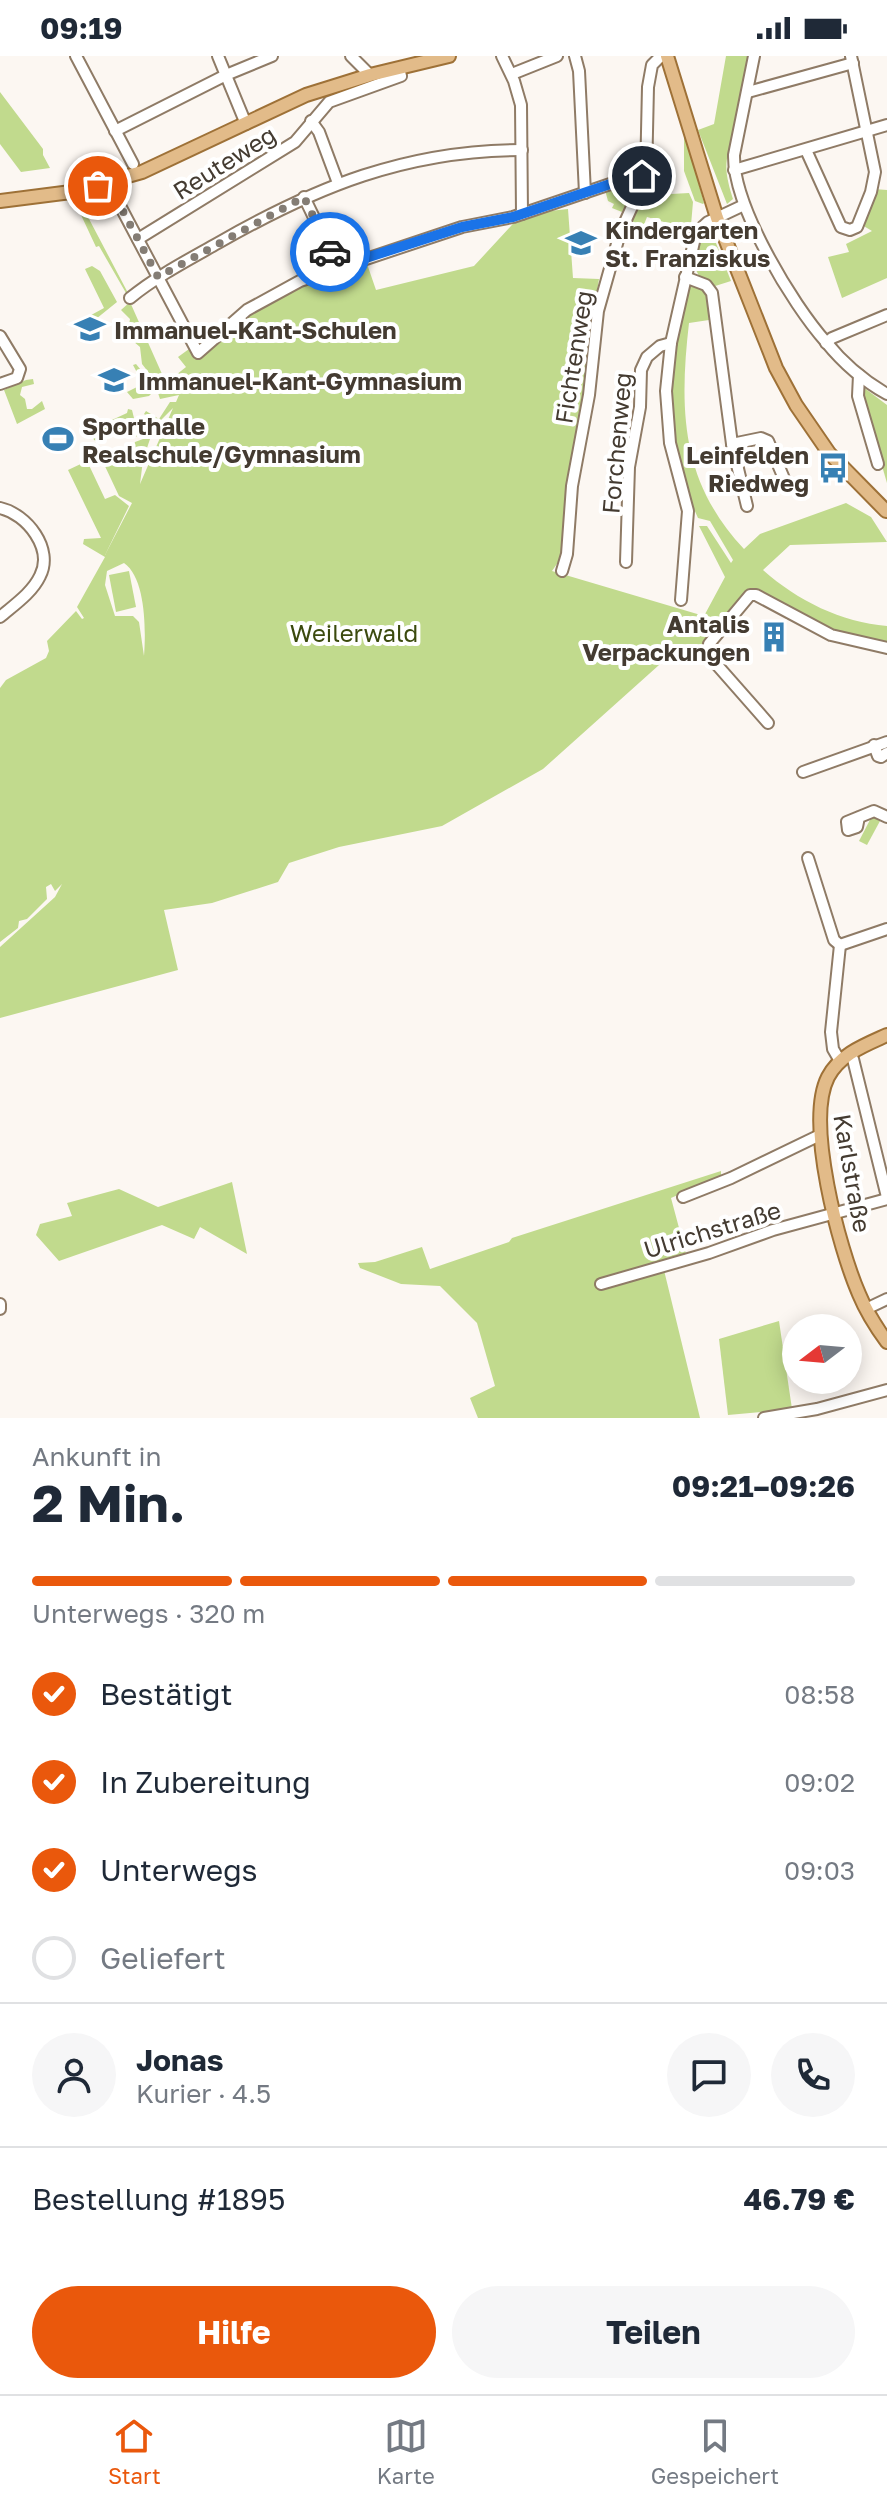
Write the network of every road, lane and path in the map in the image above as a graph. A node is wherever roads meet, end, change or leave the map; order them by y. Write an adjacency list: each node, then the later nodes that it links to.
1 (76, 56): 21 (street)
2 (218, 56): 15 (street)
3 (272, 56): 15 (street)
4 (351, 56): 16 (street)
5 (449, 56): 13 (main road)
6 (502, 56): 14 (street)
7 (557, 56): 14 (street)
8 (575, 56): 30 (street)
9 (667, 56): 35 (main road)
10 (754, 56): 17 (street)
11 (657, 58): 27 (street, Fichtenweg)
12 (852, 60): 17 (street); 22 (street)
13 (399, 68): 16 (main road); 18 (street, Reuteweg)
14 (512, 74): 23 (street)
15 (226, 75): 19 (street); 21 (street)
16 (370, 75): 19 (main road)
17 (748, 92): 26 (street)
18 (311, 121): 29 (street); 36 (street, Reuteweg)
19 (246, 124): 28 (main road)
20 (887, 125): 22 (street)
21 (115, 131): 25 (street)
22 (867, 132): 24 (street); 24 (street)
23 (522, 150): 29 (street); 34 (street)
24 (806, 150): 26 (street)
25 (133, 164)
26 (734, 170): 33 (street)
27 (646, 176): 30 (street); 55 (street, Fichtenweg)
28 (108, 183): 32 (main road); 36 (street)
29 (338, 183): 31 (street)
30 (585, 193): 34 (street)
31 (304, 197): 37 (street); 38 (street)
32 (0, 201)
33 (744, 205): 35 (street); 44 (street)
34 (522, 214): 37 (street)
35 (717, 218): 39 (street); 53 (main road)
36 (138, 239): 38 (street)
37 (338, 267): 38 (street)
38 (158, 277): 40 (street)
39 (685, 277): 43 (street); 48 (street)
40 (130, 298)
41 (887, 315): 44 (street)
42 (0, 336): 46 (street)
43 (671, 343): 54 (street, Forchenweg); 56 (street)
44 (826, 343): 45 (street)
45 (859, 375): 47 (street); 49 (street)
46 (0, 384)
47 (887, 394)
48 (732, 444): 50 (street); 51 (street)
49 (878, 464)
50 (788, 488)
51 (747, 506)
52 (0, 508): 57 (street)
53 (887, 510)
54 (626, 562)
55 (562, 571)
56 (681, 600)
57 (0, 617)
58 (887, 648): 59 (street)
59 (768, 723)
60 (887, 742): 61 (street)
61 (874, 745): 62 (street); 63 (street)
62 (887, 753)
63 (803, 772)
64 (859, 817): 65 (street)
65 (887, 817)
66 (808, 858): 68 (street)
67 (887, 929): 68 (street)
68 (840, 945): 70 (street)
69 (887, 1035): 70 (main road)
70 (847, 1060): 71 (main road, Karlstraße); 73 (street)
71 (820, 1135): 72 (street); 74 (main road, Karlstraße)
72 (683, 1197)
73 (887, 1198): 74 (street, Ulrichstraße)
74 (835, 1212): 75 (street, Ulrichstraße); 77 (main road, Karlstraße)
75 (601, 1284)
76 (887, 1299): 77 (street)
77 (866, 1309): 78 (main road, Karlstraße)
78 (887, 1342)
79 (887, 1390): 80 (street)
80 (779, 1417): 81 (street)
81 (764, 1418)

